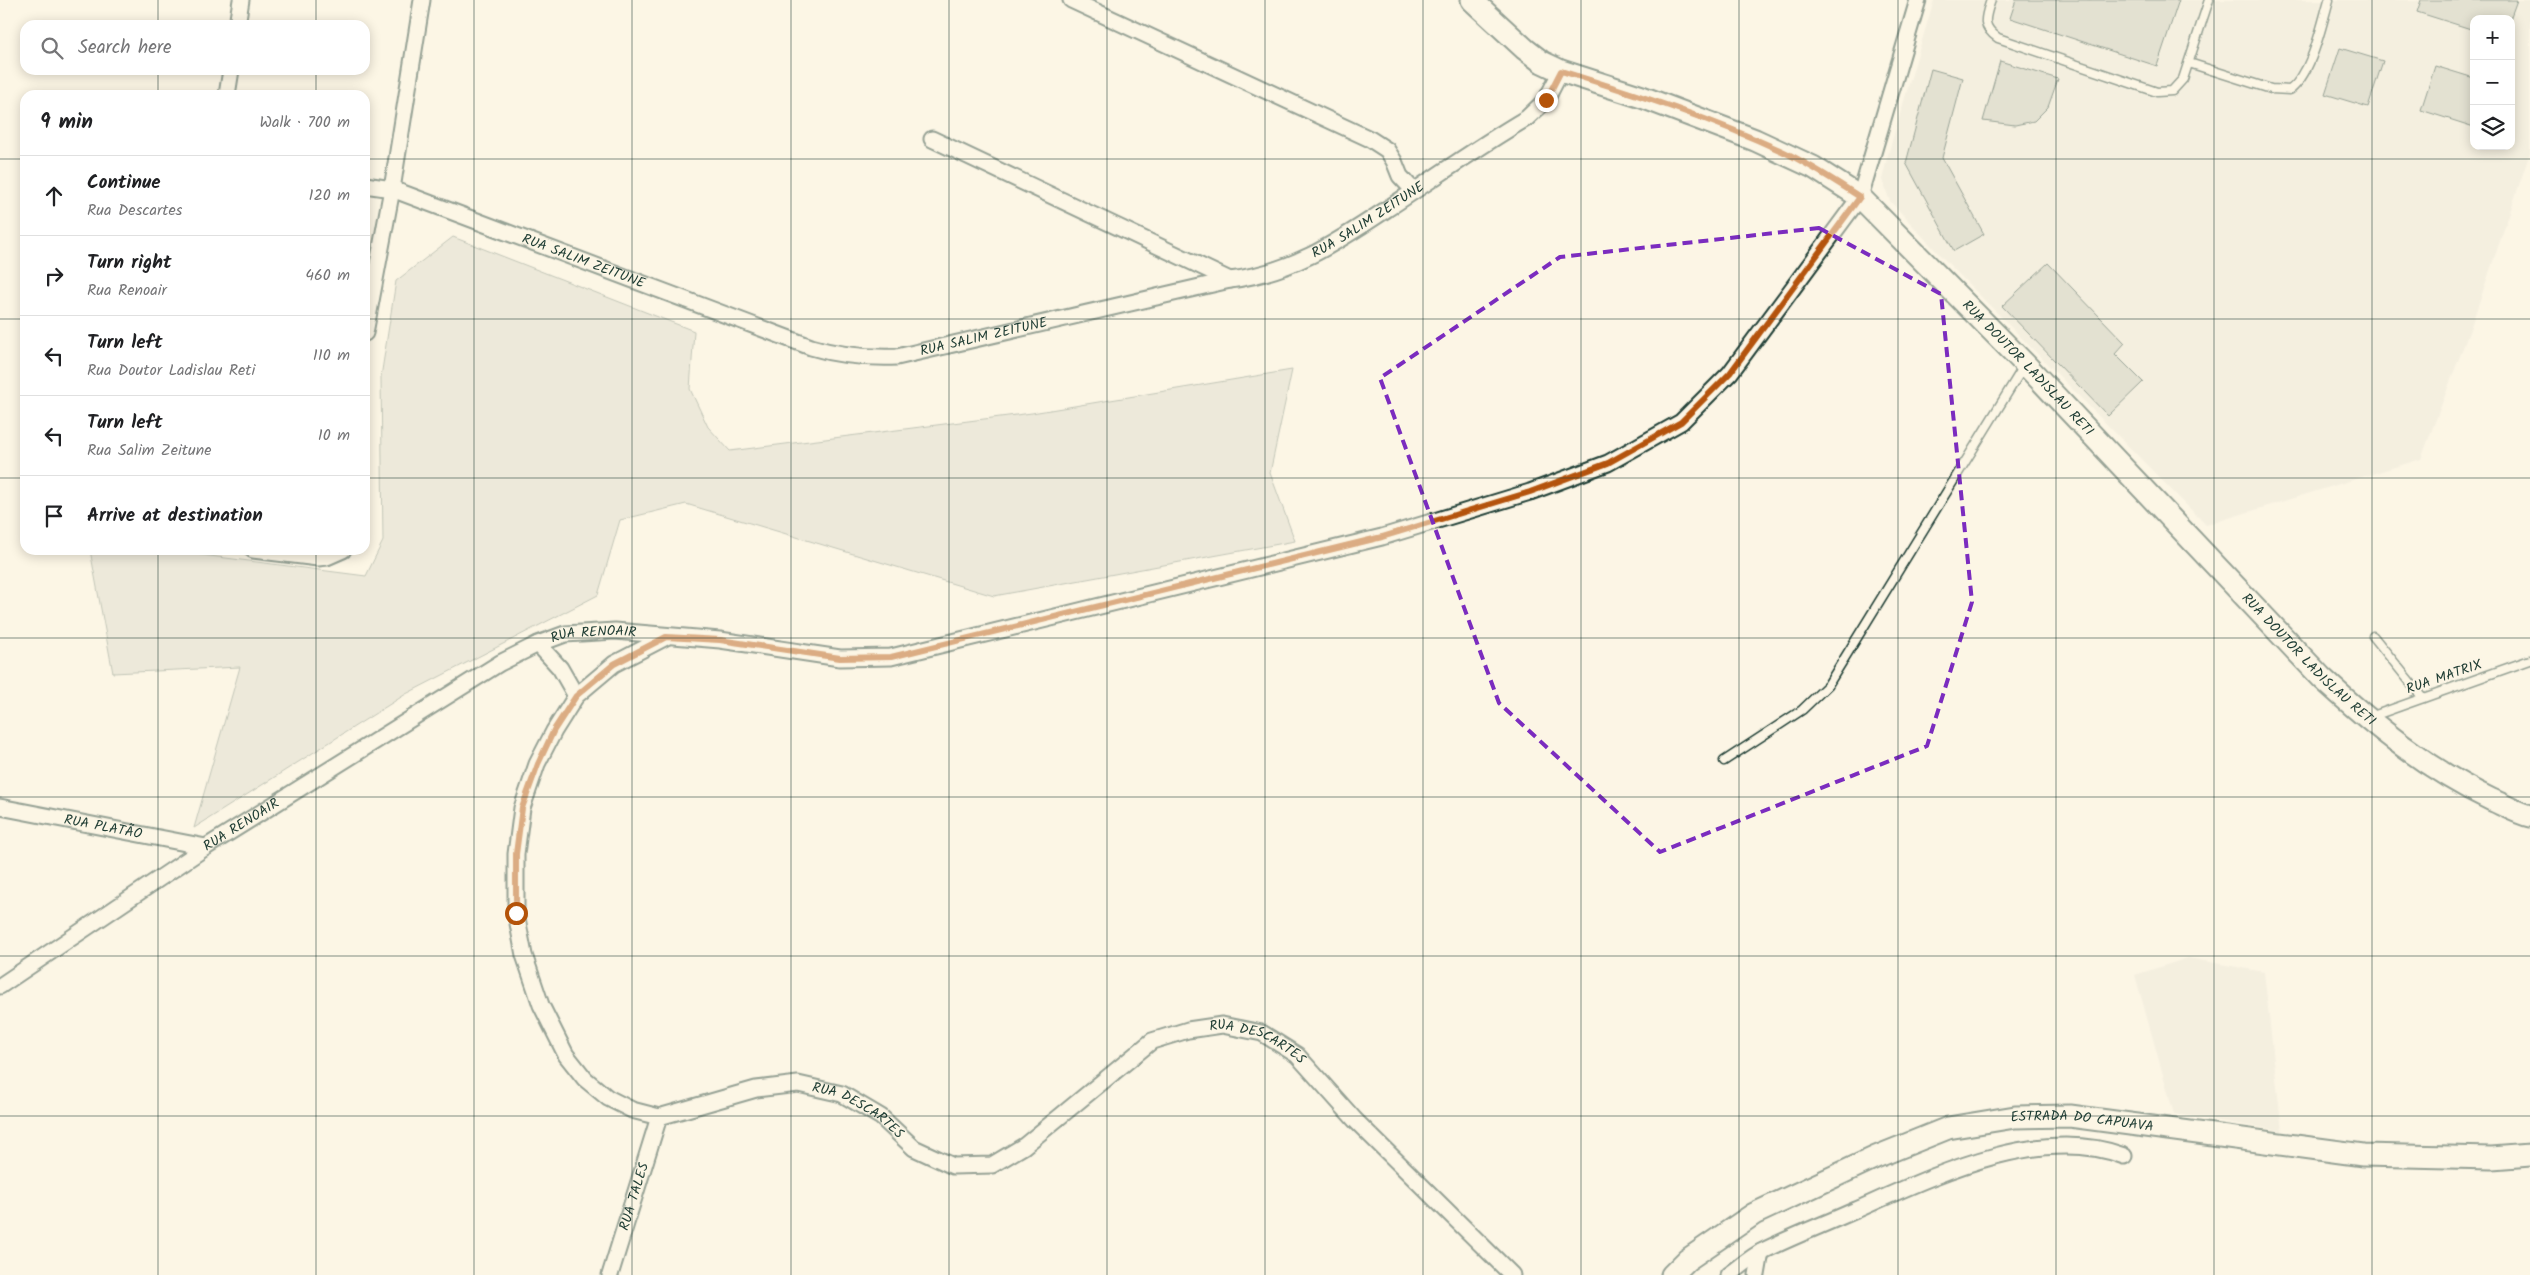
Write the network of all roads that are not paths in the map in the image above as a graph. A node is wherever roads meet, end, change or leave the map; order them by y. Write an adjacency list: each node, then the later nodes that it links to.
1 (241, 0): 9 (street)
2 (422, 0): 16 (street)
3 (1071, 0): 17 (street)
4 (1472, 0): 11 (street, RUA DOUTOR LADISLAU RETI)
5 (1918, 0): 18 (street)
6 (1991, 0): 10 (lane)
7 (2209, 0): 10 (lane)
8 (2329, 0): 10 (lane)
9 (238, 20)
10 (2189, 63)
11 (1561, 71): 17 (street, RUA SALIM ZEITUNE); 18 (street, RUA DOUTOR LADISLAU RETI)
12 (230, 75): 13 (street)
13 (228, 90)
14 (932, 139): 19 (street)
15 (370, 186): 16 (street, RUA SALIM ZEITUNE)
16 (392, 189): 19 (street, RUA SALIM ZEITUNE); 20 (street)
17 (1414, 191): 19 (street, RUA SALIM ZEITUNE)
18 (1860, 197): 21 (street, RUA DOUTOR LADISLAU RETI); 25 (street, RUA RENOAIR)
19 (1230, 280)
20 (370, 306)
21 (2025, 364): 30 (street, RUA DOUTOR LADISLAU RETI); 31 (lane)
22 (294, 555): 23 (street)
23 (332, 555)
24 (2373, 636): 29 (lane)
25 (666, 637): 26 (street, RUA RENOAIR); 28 (street)
26 (538, 644): 28 (street); 34 (street, RUA RENOAIR)
27 (2530, 660): 29 (lane, RUA MATRIX)
28 (576, 696): 36 (street)
29 (2423, 698): 30 (lane, RUA MATRIX)
30 (2366, 719): 33 (street, RUA DOUTOR LADISLAU RETI)
31 (1724, 761)
32 (0, 807): 34 (street, RUA PLATÃO)
33 (2530, 816)
34 (206, 848): 35 (street, RUA RENOAIR)
35 (0, 986)
36 (659, 1117): 40 (street, RUA TALES); 41 (street, RUA DESCARTES)
37 (2530, 1155): 42 (street, ESTRADA DO CAPUAVA)
38 (2124, 1156): 39 (street)
39 (1761, 1252): 43 (street); 44 (street)
40 (610, 1275)
41 (1512, 1275)
42 (1672, 1275)
43 (1729, 1275)
44 (1757, 1275)

